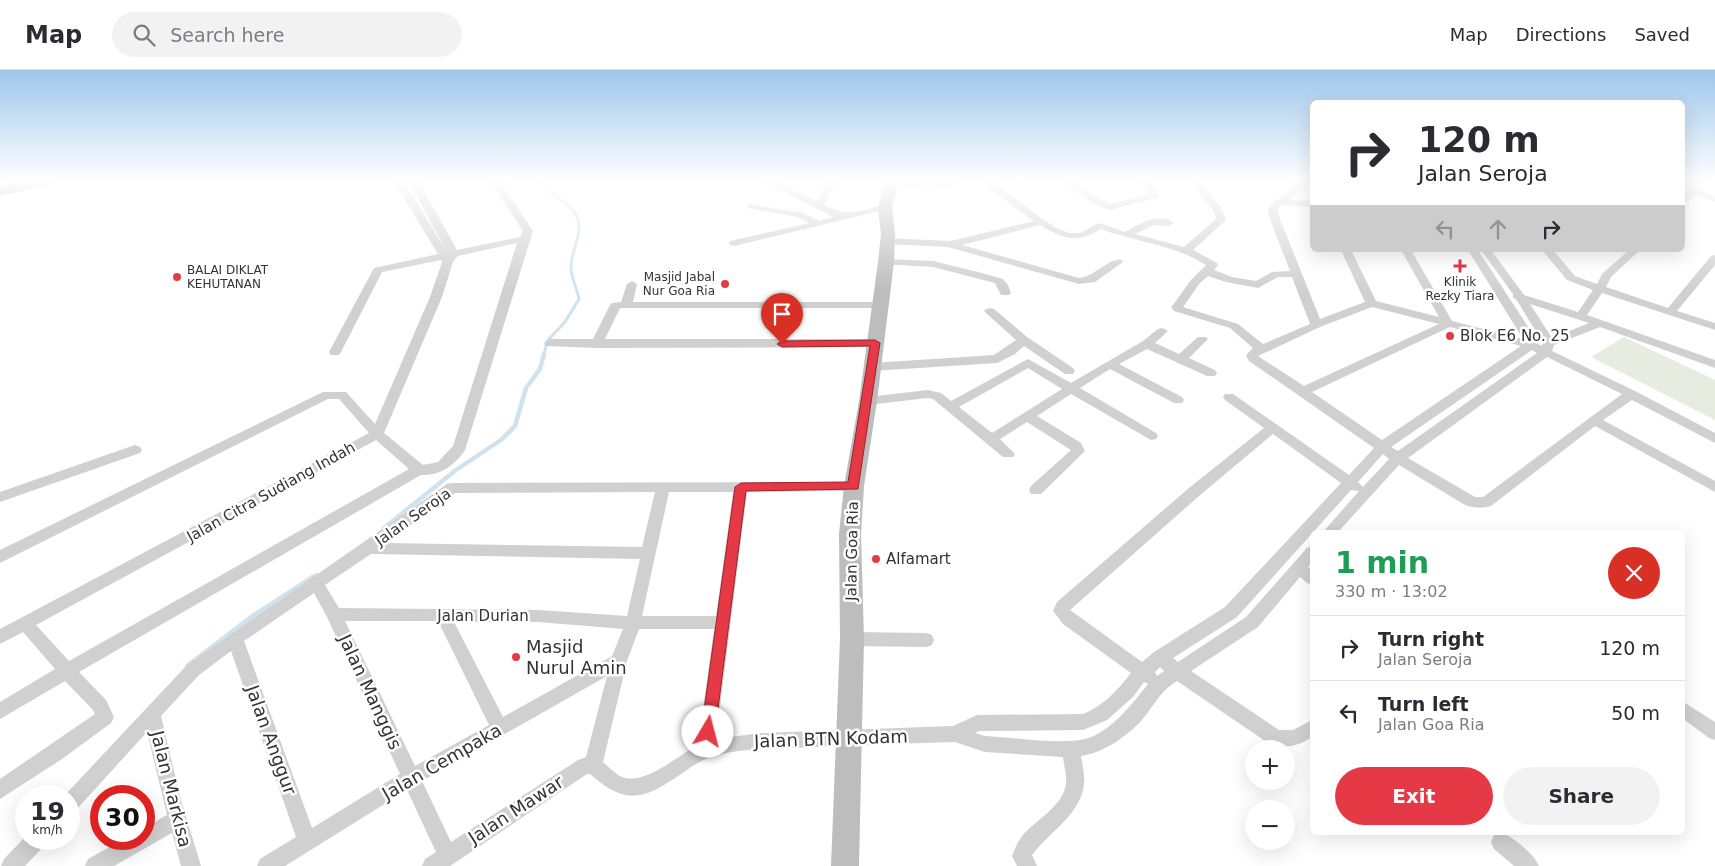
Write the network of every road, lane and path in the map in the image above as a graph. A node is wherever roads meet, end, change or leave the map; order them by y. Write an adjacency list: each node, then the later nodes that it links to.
1 (421, 217): 25 (street)
2 (432, 217): 25 (street)
3 (518, 217): 14 (street)
4 (804, 217): 12 (street)
5 (842, 217): 12 (street)
6 (886, 217): 15 (main road, Jalan Goa Ria)
7 (1035, 217): 10 (street)
8 (1220, 217): 18 (street)
9 (1274, 217): 30 (street)
10 (1042, 222): 13 (street); 17 (street)
11 (1169, 223): 13 (street)
12 (818, 224): 16 (street)
13 (1126, 235): 18 (street)
14 (524, 240): 25 (street); 81 (street)
15 (888, 241): 17 (street); 27 (main road, Jalan Goa Ria)
16 (734, 243)
17 (949, 244): 28 (street)
18 (1186, 250): 29 (street)
19 (1347, 252): 36 (street)
20 (1407, 252): 42 (street)
21 (1474, 252): 34 (street)
22 (1487, 252): 35 (street)
23 (1549, 252): 32 (street)
24 (1627, 252): 32 (street)
25 (448, 257): 56 (street); 73 (street)
26 (1715, 258): 40 (street)
27 (886, 262): 33 (street); 38 (main road, Jalan Goa Ria)
28 (1118, 262)
29 (1206, 272): 30 (street); 55 (street)
30 (1297, 274): 44 (street)
31 (632, 284): 37 (street)
32 (1600, 288): 40 (street); 41 (street)
33 (1005, 293)
34 (1504, 296): 35 (street); 53 (street)
35 (1520, 296): 41 (street); 54 (street)
36 (1371, 303): 42 (street); 44 (street)
37 (626, 305): 38 (street); 51 (street)
38 (880, 305): 50 (main road, Jalan Goa Ria)
39 (990, 311): 48 (street)
40 (1670, 312): 45 (street)
41 (1580, 316): 43 (street)
42 (1447, 322): 53 (street); 64 (street)
43 (1600, 323): 54 (street); 59 (street)
44 (1316, 325): 55 (street)
45 (1715, 327)
46 (1162, 331): 52 (street)
47 (1202, 339): 57 (street)
48 (1023, 340): 60 (street); 61 (street)
49 (550, 343): 51 (street)
50 (875, 343): 51 (street); 60 (main road, Jalan Goa Ria)
51 (597, 344)
52 (1147, 344): 57 (street); 58 (street)
53 (1530, 345): 54 (street); 77 (street)
54 (1547, 348): 65 (street); 80 (street)
55 (1262, 349): 64 (street)
56 (335, 352)
57 (1181, 359): 62 (street)
58 (1110, 364): 63 (street); 67 (street)
59 (1715, 364)
60 (872, 367): 68 (main road, Jalan Goa Ria)
61 (1069, 370)
62 (1211, 373)
63 (1071, 388): 69 (street); 70 (street); 74 (street)
64 (1303, 391): 77 (street)
65 (1631, 394): 71 (street); 76 (street)
66 (1229, 397): 72 (street)
67 (1178, 400)
68 (868, 401): 69 (street); 83 (main road, Jalan Goa Ria)
69 (952, 406): 75 (street)
70 (1027, 416): 75 (street); 87 (street)
71 (1594, 420): 80 (street); 86 (street)
72 (1271, 428): 82 (street); 112 (street)
73 (378, 434): 81 (street); 94 (street); 102 (street, Jalan Citra Sudiang Indah)
74 (1151, 436)
75 (991, 439): 79 (street)
76 (1715, 439)
77 (1383, 446): 80 (street); 82 (street)
78 (135, 450): 89 (street)
79 (1008, 454)
80 (1398, 458): 88 (street)
81 (418, 470): 111 (street)
82 (1350, 484): 88 (street); 107 (street)
83 (854, 486): 85 (street, Jalan Seroja); 104 (main road, Jalan Goa Ria)
84 (663, 487): 85 (street, Jalan Seroja); 91 (street, Jalan Seroja); 92 (street)
85 (741, 487): 100 (street)
86 (1715, 487)
87 (1036, 490)
88 (1365, 493): 90 (street)
89 (0, 498)
90 (1332, 530)
91 (368, 548): 92 (street); 97 (street, Jalan Seroja)
92 (648, 553): 101 (street)
93 (1310, 554): 95 (street)
94 (0, 557)
95 (1299, 567): 96 (street); 108 (street)
96 (1310, 577)
97 (316, 584): 98 (street, Jalan Manggis); 105 (street, Jalan Seroja)
98 (334, 614): 99 (street, Jalan Durian); 126 (street, Jalan Manggis)
99 (444, 616): 101 (street, Jalan Durian); 118 (street)
100 (723, 622): 101 (street, Jalan Durian); 123 (street)
101 (633, 623): 110 (street)
102 (26, 625): 103 (street, Jalan Citra Sudiang Indah); 111 (street)
103 (0, 637)
104 (852, 638): 106 (street); 122 (main road, Jalan Goa Ria)
105 (234, 639): 117 (street, Jalan Seroja); 131 (street, Jalan Anggur)
106 (926, 640)
107 (1186, 640): 108 (street); 109 (street)
108 (1204, 654): 113 (street)
109 (1160, 657): 112 (street); 113 (street)
110 (619, 661): 118 (street, Jalan Cempaka); 125 (street)
111 (67, 671): 115 (street); 127 (street)
112 (1142, 672): 114 (street); 121 (street)
113 (1178, 672): 114 (street); 119 (street)
114 (1158, 684): 124 (street)
115 (0, 710)
116 (1685, 710): 120 (street)
117 (152, 712): 128 (street, Jalan Seroja); 129 (street, Jalan Markisa)
118 (500, 728): 126 (street, Jalan Cempaka)
119 (1310, 729)
120 (1715, 732)
121 (955, 734): 122 (street, Jalan BTN Kodam); 124 (street)
122 (848, 737): 123 (street, Jalan BTN Kodam); 140 (main road, Jalan Goa Ria)
123 (706, 750): 125 (street, Jalan BTN Kodam)
124 (1071, 750): 141 (street)
125 (584, 768): 135 (street, Jalan Mawar)
126 (411, 778): 131 (street, Jalan Cempaka); 135 (street, Jalan Manggis)
127 (0, 790)
128 (80, 792)
129 (177, 819): 130 (street); 138 (street, Jalan Markisa)
130 (155, 831)
131 (307, 840): 139 (street, Jalan Cempaka)
132 (1501, 842): 142 (street)
133 (26, 850): 136 (street)
134 (122, 850): 137 (street)
135 (440, 861)
136 (11, 866)
137 (95, 866)
138 (191, 866)
139 (267, 866)
140 (845, 866)
141 (1027, 866)
142 (1530, 866)

